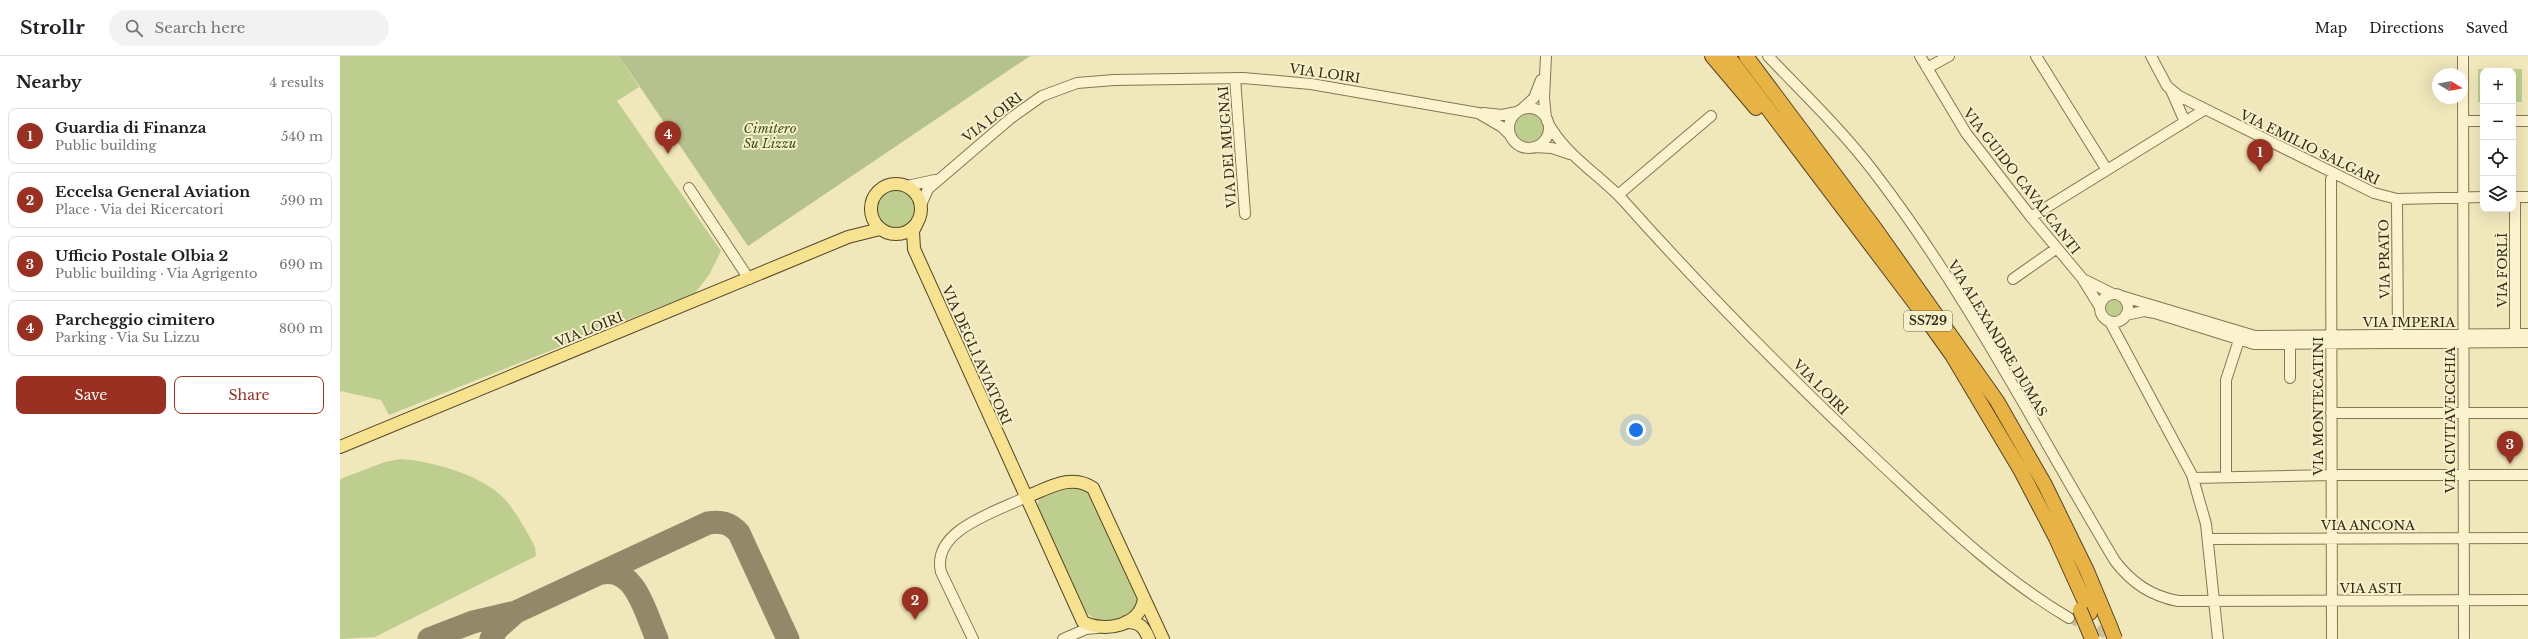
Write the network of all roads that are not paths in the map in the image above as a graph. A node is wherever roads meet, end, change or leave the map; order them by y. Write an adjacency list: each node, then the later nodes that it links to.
1 (1546, 56): 12 (street)
2 (1712, 56): 31 (highway)
3 (1728, 56): 31 (highway, SS729)
4 (1746, 56): 90 (highway, SS729)
5 (1768, 56): 85 (street, VIA ALEXANDRE DUMAS)
6 (1920, 56): 11 (street, VIA GUIDO CAVALCANTI)
7 (1949, 56): 11 (street)
8 (2036, 56): 28 (street)
9 (2151, 56): 14 (street, VIA EMILIO SALGARI)
10 (2463, 56): 20 (street, VIA CIVITAVECCHIA)
11 (1927, 68): 44 (street, VIA GUIDO CAVALCANTI)
12 (1544, 69): 16 (street); 19 (street)
13 (1235, 78): 17 (street, VIA LOIRI); 30 (street, VIA LOIRI); 42 (street, VIA DEI MUGNAI)
14 (2171, 90): 15 (street, VIA EMILIO SALGARI); 24 (street, VIA EMILIO SALGARI)
15 (2204, 110): 24 (street); 29 (street, VIA EMILIO SALGARI)
16 (1519, 111): 17 (street); 19 (street); 25 (street)
17 (1478, 113): 25 (street, VIA LOIRI)
18 (1711, 116): 34 (street)
19 (1547, 119): 26 (street); 27 (street, VIA LOIRI)
20 (2463, 121): 21 (street); 35 (street, VIA CIVITAVECCHIA)
21 (2480, 121)
22 (2516, 121): 23 (street)
23 (2528, 121)
24 (2185, 122): 28 (street)
25 (1511, 136): 26 (street)
26 (1534, 147): 27 (street, VIA LOIRI)
27 (1572, 155): 34 (street, VIA LOIRI)
28 (2107, 170): 44 (street)
29 (2333, 173): 39 (street, VIA EMILIO SALGARI); 61 (street, VIA MONTECATINI)
30 (941, 177): 32 (street, VIA LOIRI); 40 (street, VIA LOIRI)
31 (1822, 181): 87 (highway, SS729)
32 (907, 186): 40 (main road); 43 (main road)
33 (689, 188): 52 (street)
34 (1618, 195): 87 (street, VIA LOIRI)
35 (2463, 197): 36 (street, VIA EMILIO SALGARI); 39 (street, VIA EMILIO SALGARI); 64 (street, VIA CIVITAVECCHIA)
36 (2480, 197)
37 (2516, 197): 38 (street)
38 (2528, 197)
39 (2397, 199): 62 (street, VIA PRATO)
40 (921, 205): 45 (main road)
41 (2514, 212): 59 (street, VIA FORLÌ)
42 (1245, 214)
43 (871, 215): 46 (main road); 48 (main road)
44 (2031, 218): 49 (street, VIA GUIDO CAVALCANTI)
45 (917, 223): 47 (main road); 50 (main road, VIA DEGLI AVIATORI)
46 (880, 229): 47 (main road); 48 (main road)
47 (898, 234): 50 (main road)
48 (848, 237): 52 (main road, VIA LOIRI)
49 (2057, 248): 51 (street, VIA GUIDO CAVALCANTI); 53 (street)
50 (914, 249): 77 (main road, VIA DEGLI AVIATORI)
51 (2082, 278): 54 (street, VIA GUIDO CAVALCANTI); 55 (street, VIA GUIDO CAVALCANTI)
52 (749, 279): 71 (main road, VIA LOIRI)
53 (2013, 279)
54 (2117, 295): 55 (street); 56 (street); 60 (street, VIA IMPERIA)
55 (2100, 307): 57 (street)
56 (2125, 317): 57 (street); 63 (street, VIA IMPERIA); 66 (street)
57 (2110, 322): 66 (street)
58 (2528, 334): 59 (street, VIA IMPERIA)
59 (2515, 338): 64 (street, VIA IMPERIA); 65 (street, VIA IMPERIA)
60 (2290, 339): 61 (street, VIA IMPERIA); 63 (street, VIA IMPERIA); 67 (street)
61 (2331, 339): 62 (street, VIA IMPERIA); 68 (street, VIA MONTECATINI)
62 (2398, 339): 64 (street, VIA IMPERIA)
63 (2238, 340): 75 (street)
64 (2462, 340): 69 (street, VIA CIVITAVECCHIA)
65 (2528, 342)
66 (2124, 352): 76 (street)
67 (2290, 378)
68 (2331, 412): 69 (street); 72 (street, VIA MONTECATINI)
69 (2462, 412): 70 (street); 73 (street, VIA CIVITAVECCHIA)
70 (2528, 413)
71 (340, 447)
72 (2331, 475): 73 (street); 75 (street); 78 (street, VIA MONTECATINI)
73 (2463, 475): 74 (street); 79 (street, VIA CIVITAVECCHIA)
74 (2528, 475)
75 (2226, 477): 76 (street)
76 (2193, 478): 81 (street)
77 (1026, 497): 82 (main road); 89 (main road, VIA DEGLI AVIATORI); 91 (street)
78 (2332, 538): 79 (street, VIA ANCONA); 81 (street, VIA ANCONA); 86 (street, VIA MONTECATINI)
79 (2463, 538): 80 (street, VIA ANCONA); 84 (street, VIA CIVITAVECCHIA)
80 (2528, 538)
81 (2208, 539): 85 (street)
82 (1144, 598): 88 (main road); 94 (main road)
83 (2528, 600): 84 (street, VIA ASTI)
84 (2464, 601): 86 (street, VIA ASTI); 99 (street, VIA CIVITAVECCHIA)
85 (2214, 602): 86 (street, VIA ASTI); 97 (street)
86 (2332, 602): 98 (street, VIA MONTECATINI)
87 (2079, 614): 95 (highway, bridge); 96 (highway, SS729)
88 (1126, 622): 89 (main road); 93 (main road)
89 (1101, 628): 92 (street)
90 (2115, 633)
91 (973, 639)
92 (1063, 639)
93 (1149, 639)
94 (1163, 639)
95 (2092, 639)
96 (2100, 639)
97 (2218, 639)
98 (2332, 639)
99 (2464, 639)

